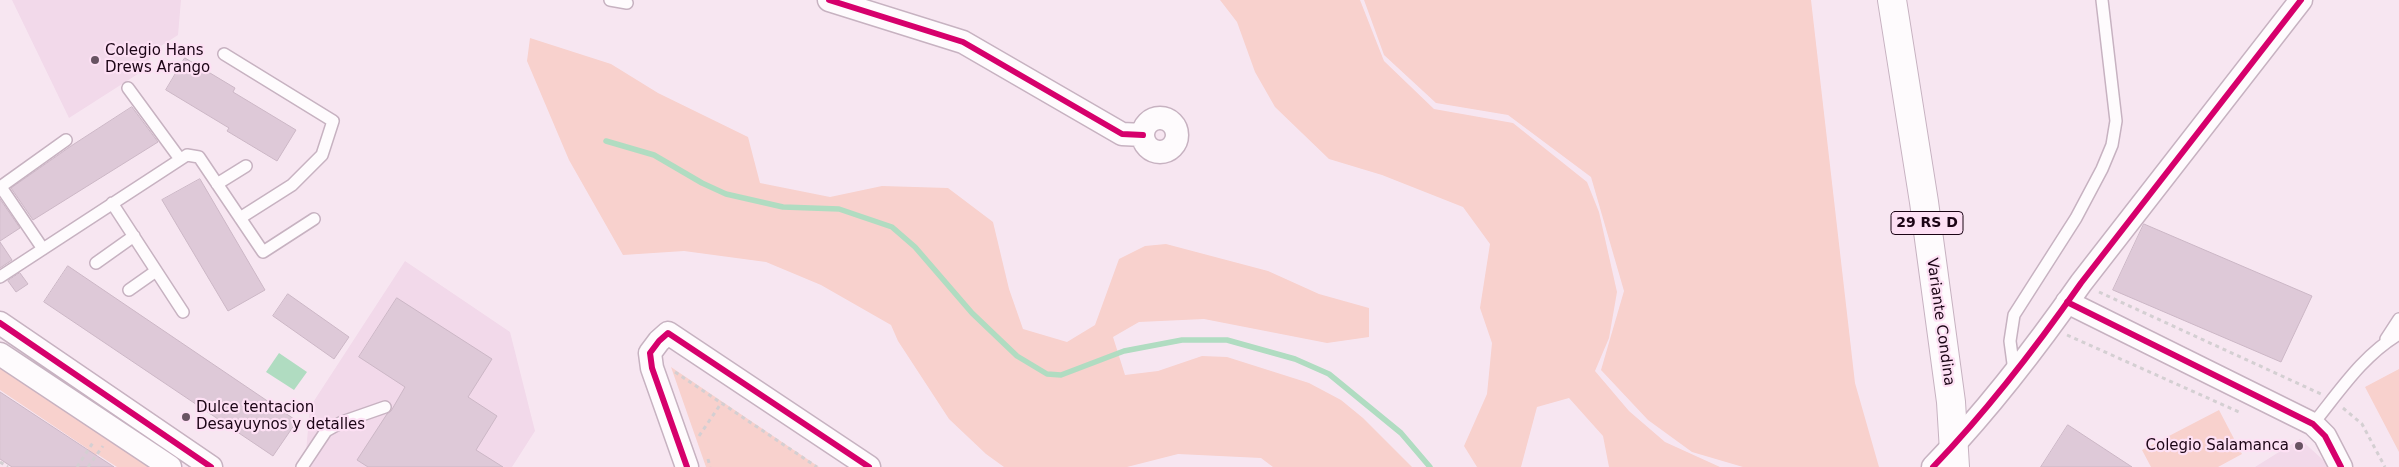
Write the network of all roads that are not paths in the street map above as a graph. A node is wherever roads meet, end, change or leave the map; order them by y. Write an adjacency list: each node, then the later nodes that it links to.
1 (610, 0): 6 (lane)
2 (829, 0): 9 (street)
3 (1892, 0): 33 (highway, Variante Condina / 29 RS D)
4 (2102, 0): 30 (lane)
5 (2302, 0): 23 (street)
6 (627, 4)
7 (224, 54): 15 (lane)
8 (128, 88): 11 (lane)
9 (1143, 135)
10 (66, 140): 18 (lane)
11 (180, 159): 13 (lane); 14 (lane)
12 (246, 166): 13 (lane)
13 (217, 184): 15 (lane)
14 (112, 203): 17 (lane); 18 (lane)
15 (240, 218): 16 (lane)
16 (314, 219)
17 (134, 236): 19 (lane); 20 (lane)
18 (43, 249): 21 (lane)
19 (96, 263)
20 (156, 271): 22 (lane); 24 (lane)
21 (1, 277)
22 (129, 290)
23 (2067, 302): 30 (street); 32 (street)
24 (183, 312)
25 (2399, 319): 28 (lane)
26 (2, 322): 35 (street)
27 (2399, 334): 28 (lane)
28 (2384, 343): 32 (lane)
29 (0, 354): 34 (street)
30 (2014, 371): 33 (street)
31 (385, 407): 36 (lane)
32 (2314, 424): 40 (street)
33 (1954, 457): 39 (street)
34 (170, 467)
35 (212, 467)
36 (302, 467)
37 (687, 467): 38 (street)
38 (870, 467)
39 (1933, 467)
40 (2341, 467)

